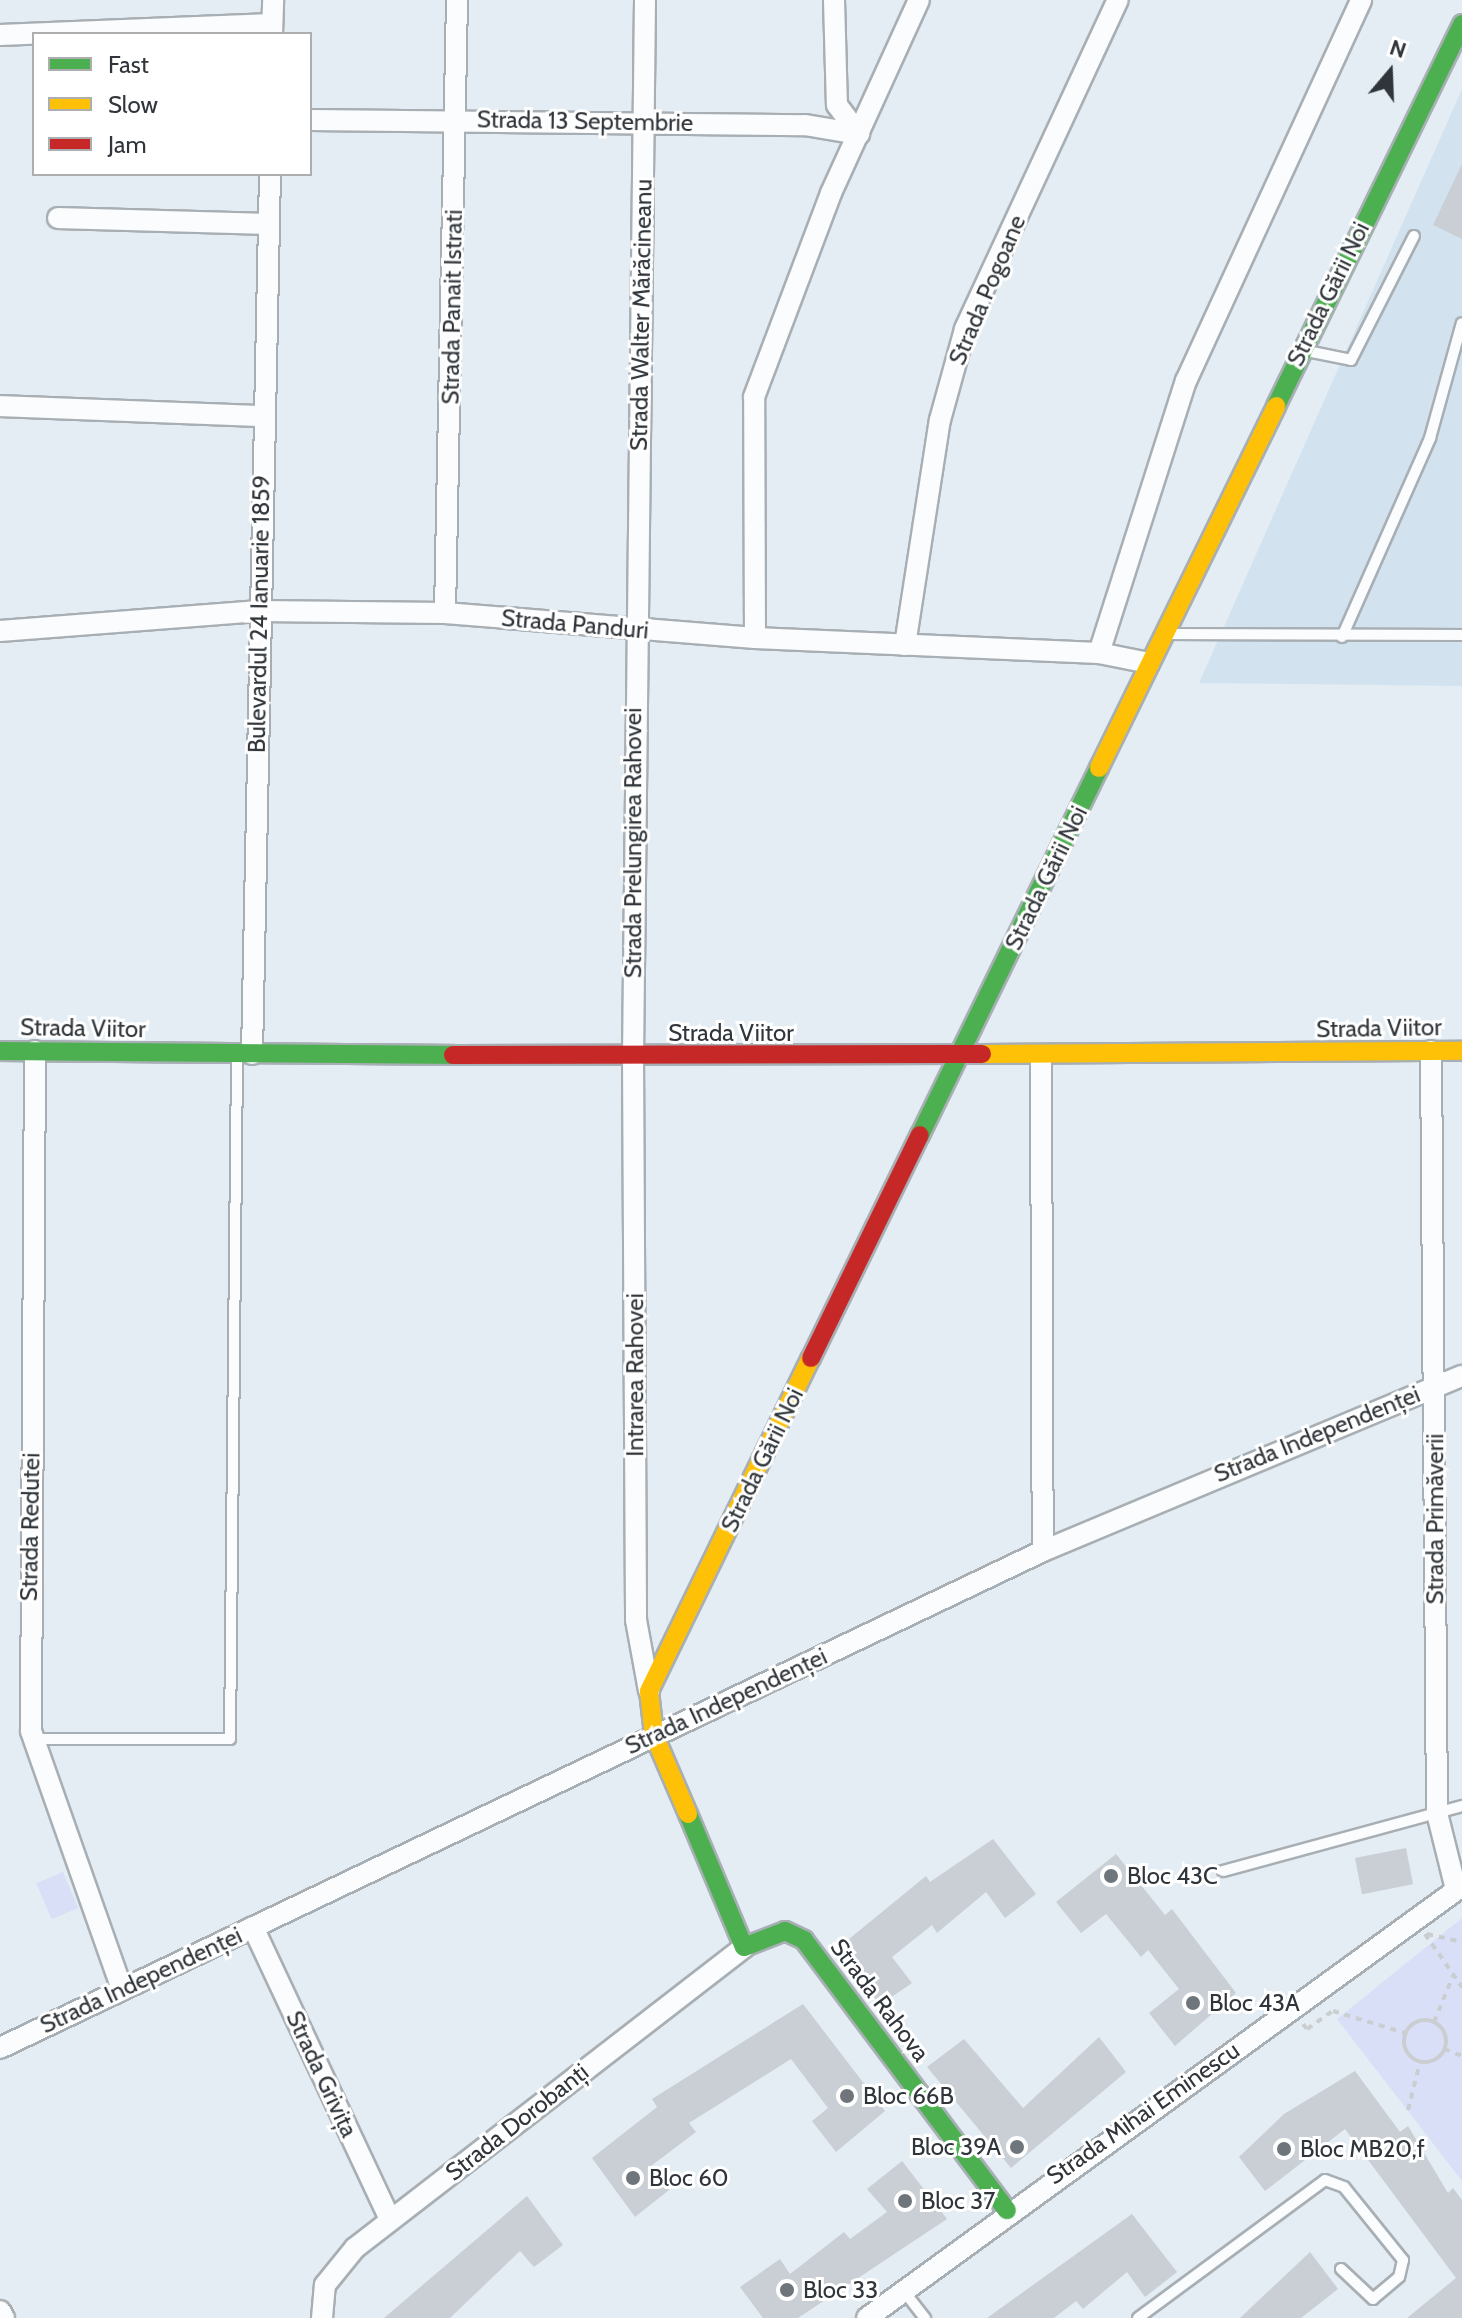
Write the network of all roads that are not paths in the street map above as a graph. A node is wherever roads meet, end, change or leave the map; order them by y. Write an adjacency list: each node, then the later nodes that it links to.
1 (273, 0): 9 (street)
2 (457, 0): 13 (street, Strada Panait Istrati)
3 (645, 0): 15 (street, Strada Walter Mărăcineanu)
4 (834, 0): 16 (street)
5 (919, 0): 16 (street)
6 (1118, 0): 33 (street, Strada Pogoane)
7 (1361, 0): 34 (street)
8 (1462, 24): 22 (street, Strada Gării Noi)
9 (272, 29): 10 (street)
10 (136, 32)
11 (32, 34): 12 (street)
12 (0, 35)
13 (455, 118): 14 (street, Strada 13 Septembrie); 15 (street, Strada 13 Septembrie); 26 (street, Strada Panait Istrati)
14 (312, 120)
15 (643, 123): 16 (street, Strada 13 Septembrie); 27 (street, Strada Walter Mărăcineanu)
16 (859, 134): 32 (street)
17 (270, 176): 19 (street, Bulevardul 24 Ianuarie 1859)
18 (58, 218): 19 (street)
19 (268, 224): 24 (street, Bulevardul 24 Ianuarie 1859)
20 (1414, 236): 22 (lane)
21 (1462, 323): 31 (lane)
22 (1300, 349): 29 (street, Strada Gării Noi)
23 (0, 406): 24 (street)
24 (262, 416): 25 (street, Bulevardul 24 Ianuarie 1859)
25 (259, 611): 26 (street, Strada Panduri); 28 (street, Strada Panduri); 40 (street, Bulevardul 24 Ianuarie 1859)
26 (445, 613): 27 (street, Strada Panduri)
27 (638, 630): 32 (street, Strada Panduri); 43 (street, Strada Prelungirea Rahovei)
28 (0, 631)
29 (1164, 633): 31 (lane); 35 (street, Strada Gării Noi)
30 (1462, 635): 31 (lane)
31 (1342, 637)
32 (755, 638): 33 (street, Strada Panduri)
33 (905, 645): 34 (street, Strada Panduri)
34 (1099, 653): 35 (street, Strada Panduri)
35 (1149, 663): 41 (street, Strada Gării Noi)
36 (0, 1051): 37 (street, Strada Viitor)
37 (35, 1051): 40 (street, Strada Viitor); 49 (street, Strada Redutei)
38 (1431, 1051): 39 (street, Strada Viitor); 42 (street, Strada Viitor); 45 (street, Strada Primăverii)
39 (1462, 1051)
40 (245, 1054): 43 (street, Strada Viitor); 49 (lane)
41 (961, 1056): 42 (street, Strada Viitor); 43 (street, Strada Viitor); 47 (street, Strada Gării Noi)
42 (1041, 1056): 46 (street)
43 (633, 1057): 47 (street, Intrarea Rahovei)
44 (1462, 1376): 45 (street, Strada Independenței)
45 (1435, 1387): 46 (street, Strada Independenței); 51 (street, Strada Primăverii)
46 (1043, 1551): 48 (street, Strada Independenței)
47 (649, 1691): 48 (street)
48 (654, 1735): 54 (street, Strada Independenței); 55 (street)
49 (33, 1739): 56 (street, Strada Redutei)
50 (1462, 1806): 51 (lane)
51 (1437, 1813): 52 (lane); 53 (street, Strada Primăverii)
52 (1223, 1871)
53 (1459, 1887): 58 (street, Strada Mihai Eminescu)
54 (253, 1927): 56 (street, Strada Independenței); 59 (street, Strada Grivița)
55 (744, 1947): 58 (street, Strada Rahova); 59 (street, Strada Dorobanți)
56 (121, 1987): 57 (street, Strada Independenței)
57 (0, 2048)
58 (1007, 2210): 61 (street, Strada Mihai Eminescu)
59 (390, 2220): 64 (street, Strada Dorobanți)
60 (1341, 2269): 67 (lane)
61 (903, 2290): 65 (street, Strada Mihai Eminescu); 66 (lane)
62 (0, 2311): 63 (street)
63 (4, 2318)
64 (322, 2318)
65 (867, 2318)
66 (925, 2318)
67 (1138, 2318)

